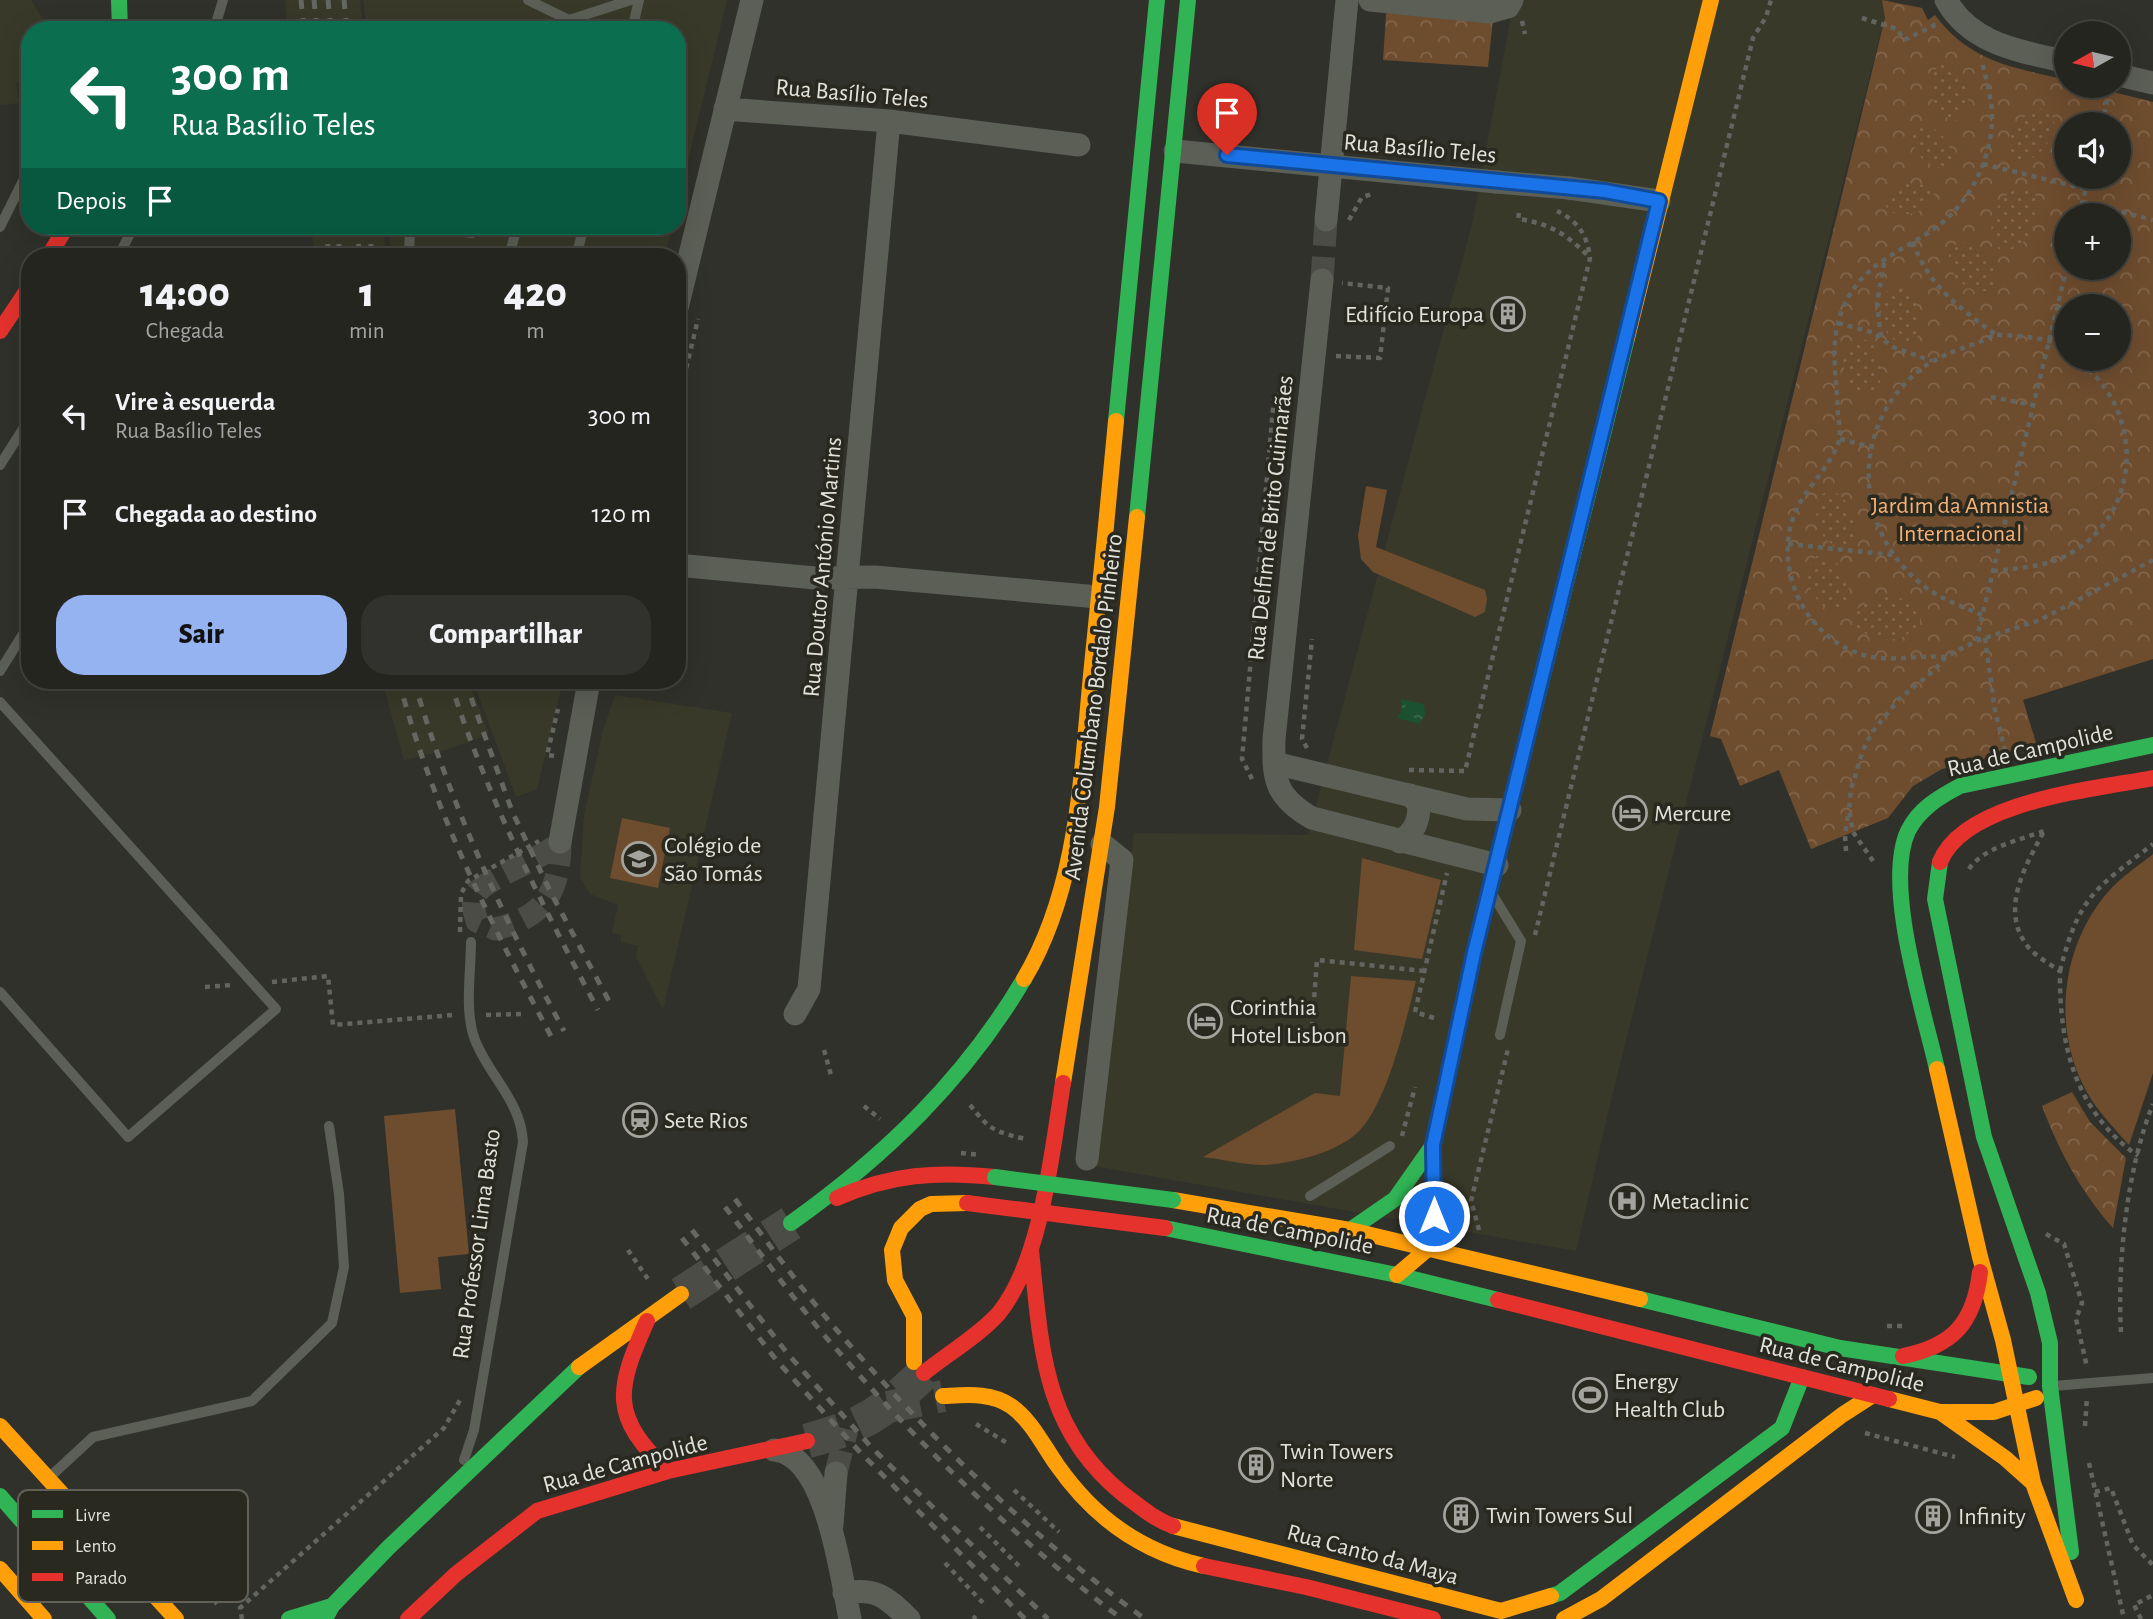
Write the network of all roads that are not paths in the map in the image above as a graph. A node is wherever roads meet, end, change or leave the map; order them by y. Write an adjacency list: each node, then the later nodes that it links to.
1 (119, 0): 14 (main road)
2 (223, 0): 15 (lane)
3 (528, 0): 16 (lane)
4 (631, 0): 17 (lane)
5 (639, 0): 18 (lane)
6 (752, 0): 22 (street)
7 (1188, 0): 26 (main road, Avenida Columbano Bordalo Pinheiro)
8 (1347, 0): 27 (street)
9 (1370, 0): 10 (street)
10 (1512, 0)
11 (1711, 0): 29 (main road)
12 (1946, 0): 19 (street)
13 (1155, 2): 25 (main road, Avenida Columbano Bordalo Pinheiro)
14 (120, 21)
15 (217, 21)
16 (562, 21)
17 (578, 21)
18 (634, 21)
19 (2054, 59)
20 (2132, 78): 21 (street)
21 (2153, 83)
22 (725, 109): 23 (street, Rua Basílio Teles); 32 (street)
23 (889, 121): 24 (street, Rua Basílio Teles); 39 (street, Rua Doutor António Martins)
24 (1079, 145)
25 (1142, 148): 26 (main road); 40 (main road, Avenida Columbano Bordalo Pinheiro)
26 (1175, 150): 27 (street, Rua Basílio Teles); 52 (main road, Avenida Columbano Bordalo Pinheiro)
27 (1331, 167): 29 (street, Rua Basílio Teles, bridge); 30 (street)
28 (21, 185): 31 (lane)
29 (1659, 201): 49 (main road)
30 (1337, 221)
31 (0, 227)
32 (686, 272)
33 (1332, 281): 46 (street, Rua Delfim de Brito Guimarães)
34 (21, 300): 35 (main road)
35 (0, 331)
36 (21, 432): 37 (lane)
37 (0, 465)
38 (686, 566): 39 (street)
39 (847, 577): 40 (street); 57 (street, Rua Doutor António Martins)
40 (1098, 597): 64 (main road, Avenida Columbano Bordalo Pinheiro)
41 (21, 637): 42 (lane)
42 (0, 671)
43 (587, 689): 50 (street)
44 (0, 702): 56 (lane)
45 (2153, 745): 69 (main road, Rua de Campolide)
46 (1274, 763): 48 (street); 51 (street, Rua Delfim de Brito Guimarães)
47 (2153, 778): 78 (main road)
48 (1410, 795): 49 (street); 51 (street)
49 (1510, 810): 53 (main road)
50 (552, 838)
51 (1400, 842): 53 (street, Rua Delfim de Brito Guimarães)
52 (1102, 844): 62 (street); 68 (main road, Avenida Columbano Bordalo Pinheiro)
53 (1497, 865): 54 (main road)
54 (1491, 891): 58 (lane); 60 (main road)
55 (471, 942): 89 (lane, Rua Professor Lima Basto)
56 (0, 992)
57 (795, 1014)
58 (1505, 1037)
59 (329, 1126): 88 (lane)
60 (1433, 1145): 66 (main road); 67 (main road)
61 (1394, 1146): 63 (lane)
62 (1087, 1159)
63 (1310, 1196)
64 (809, 1211): 65 (main road, Avenida Columbano Bordalo Pinheiro); 66 (main road, Rua de Campolide, bridge)
65 (791, 1223)
66 (1349, 1230): 67 (main road, Rua de Campolide)
67 (1430, 1247): 70 (main road); 73 (main road, Rua de Campolide)
68 (1031, 1250): 74 (main road, Avenida Columbano Bordalo Pinheiro); 76 (main road, Rua Canto da Maya)
69 (1980, 1257): 73 (main road, Rua de Campolide); 75 (main road, Rua de Campolide)
70 (1397, 1275): 74 (main road, Rua de Campolide, bridge); 76 (main road, Rua de Campolide)
71 (681, 1294): 72 (main road)
72 (648, 1319): 86 (main road); 89 (main road)
73 (1883, 1357): 75 (main road, Rua de Campolide)
74 (919, 1368)
75 (2009, 1372): 78 (main road, Rua de Campolide); 81 (main road, Rua de Campolide)
76 (1802, 1377): 79 (main road, Rua de Campolide)
77 (2153, 1378): 78 (lane)
78 (2050, 1386): 81 (main road, Rua de Campolide); 98 (main road)
79 (1873, 1395): 82 (main road, Rua de Campolide); 112 (main road)
80 (943, 1396): 111 (main road, Rua Canto da Maya)
81 (2016, 1399): 82 (main road, Rua de Campolide); 90 (main road)
82 (1940, 1412): 90 (main road)
83 (0, 1426): 88 (main road)
84 (807, 1441): 85 (main road, Rua de Campolide)
85 (773, 1450): 86 (main road, Rua de Campolide); 94 (street)
86 (668, 1471): 108 (main road, Rua de Campolide)
87 (836, 1473): 94 (street)
88 (49, 1477): 91 (main road)
89 (458, 1478): 102 (main road)
90 (2033, 1483): 98 (main road)
91 (60, 1490)
92 (0, 1496): 93 (main road)
93 (18, 1516)
94 (832, 1528): 97 (street)
95 (0, 1569): 96 (main road)
96 (18, 1589)
97 (844, 1593): 109 (street); 110 (street)
98 (2076, 1600): 113 (main road)
99 (29, 1602): 104 (main road)
100 (93, 1602): 105 (main road)
101 (159, 1602): 103 (main road)
102 (329, 1613): 106 (main road); 107 (lane)
103 (173, 1618)
104 (44, 1619)
105 (108, 1619)
106 (289, 1619)
107 (316, 1619)
108 (408, 1619)
109 (850, 1619)
110 (909, 1619)
111 (1433, 1619)
112 (1564, 1619)
113 (2080, 1619)

